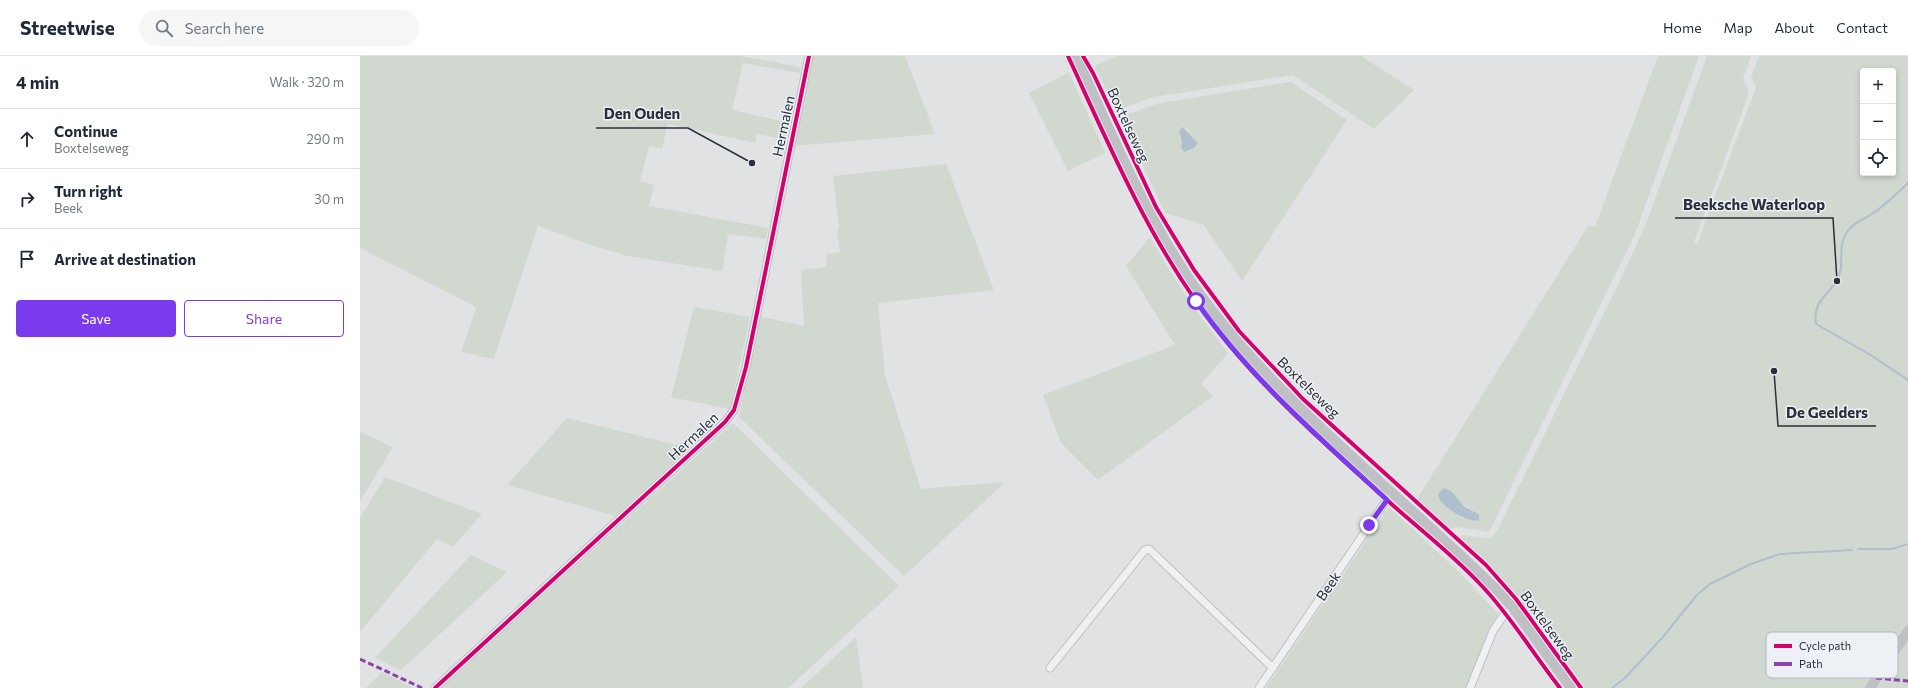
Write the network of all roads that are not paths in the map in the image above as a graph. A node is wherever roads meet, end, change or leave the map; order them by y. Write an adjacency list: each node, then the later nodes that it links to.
1 (809, 56): 10 (street, Hermalen)
2 (1076, 56): 3 (main road, Boxtelseweg)
3 (1392, 492): 4 (main road, Boxtelseweg); 8 (street, Beek)
4 (1516, 606): 12 (street); 13 (main road, Boxtelseweg)
5 (1908, 631): 6 (main road)
6 (1898, 646)
7 (1050, 668): 8 (street)
8 (1273, 668): 11 (street, Beek)
9 (1877, 678): 14 (main road)
10 (435, 688)
11 (1259, 688)
12 (1470, 688)
13 (1571, 688)
14 (1870, 688)

